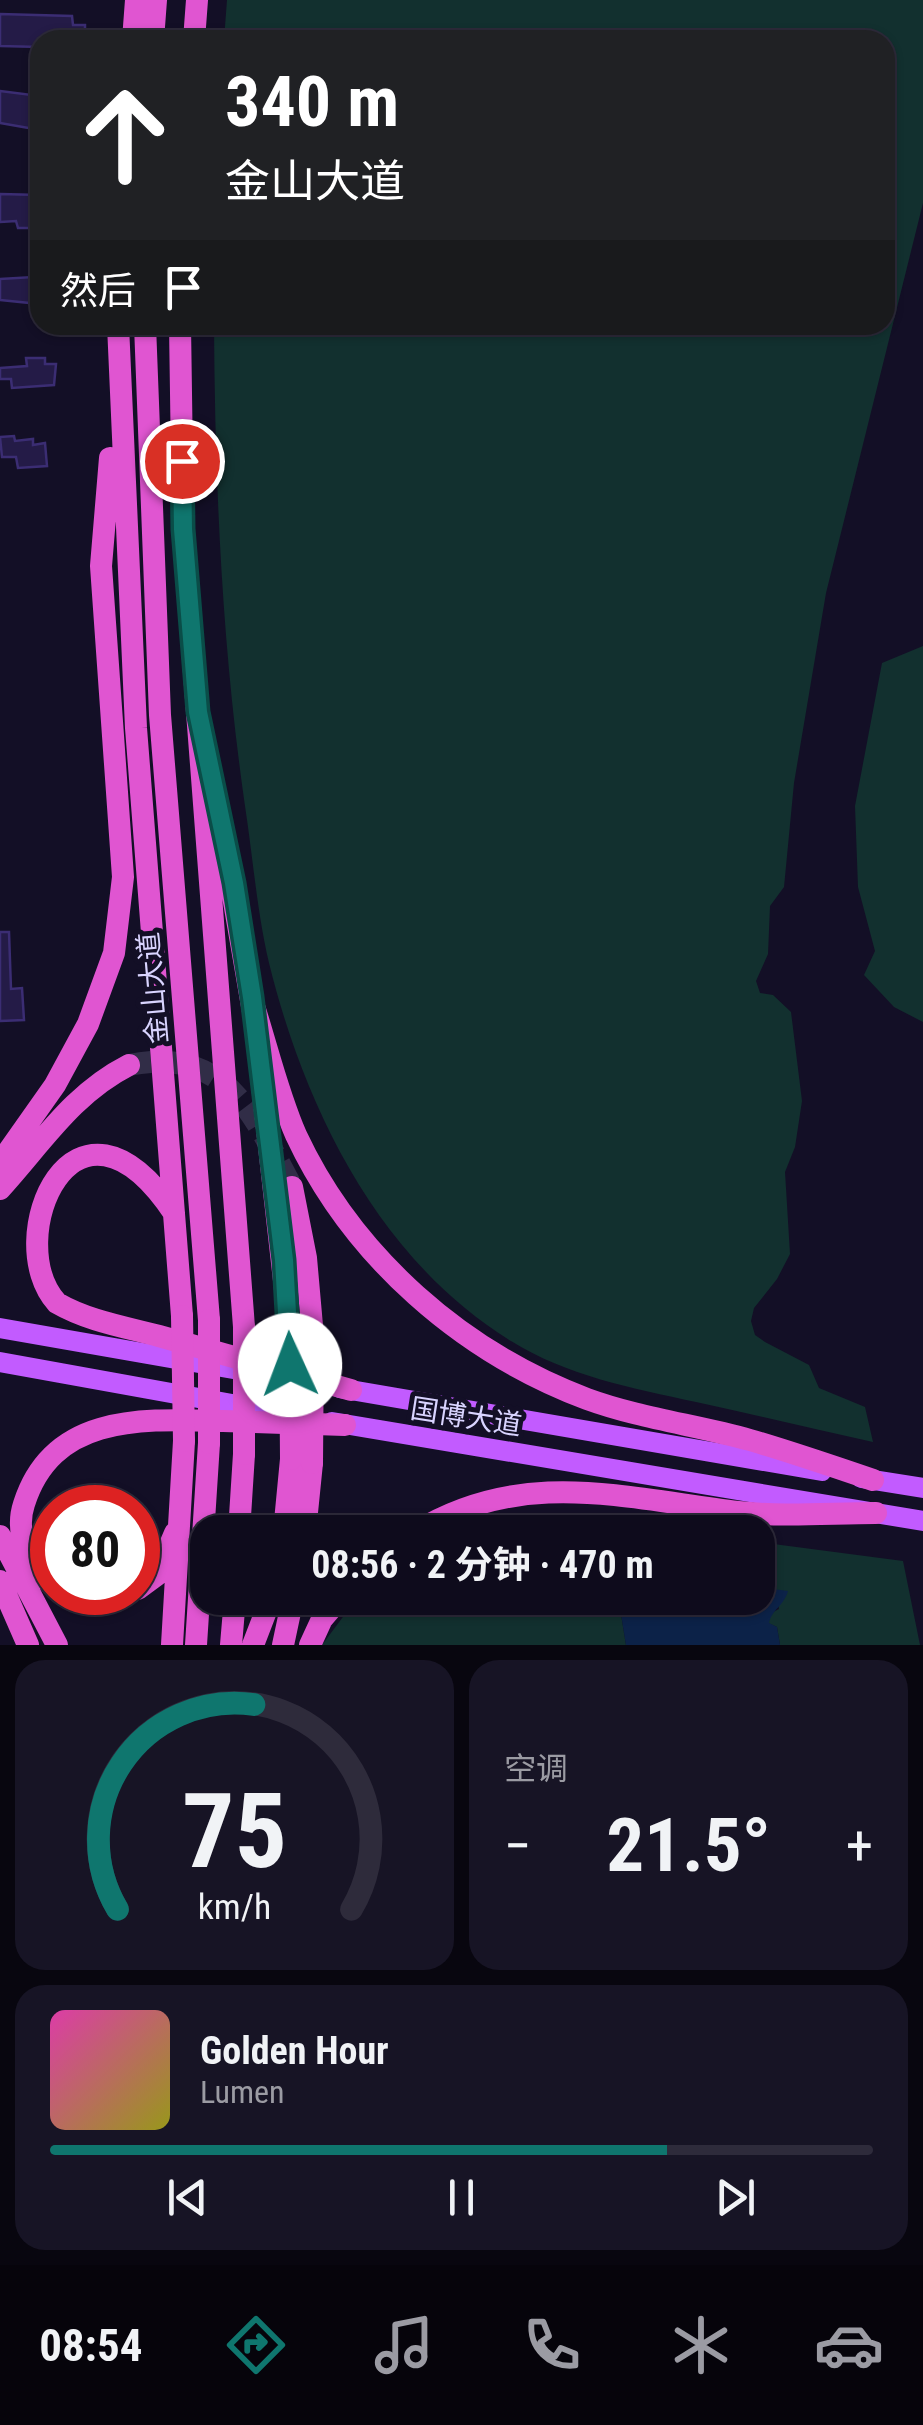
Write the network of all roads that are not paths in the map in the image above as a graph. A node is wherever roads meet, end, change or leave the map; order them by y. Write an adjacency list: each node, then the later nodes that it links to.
1 (136, 0): 4 (highway)
2 (156, 0): 5 (highway)
3 (197, 0): 6 (highway)
4 (134, 30)
5 (154, 30)
6 (195, 30)
7 (118, 335): 10 (highway)
8 (146, 335): 46 (highway, 金山大道, bridge)
9 (180, 335): 11 (highway)
10 (118, 360): 14 (highway); 17 (highway)
11 (198, 712): 12 (highway); 30 (highway, bridge)
12 (252, 997): 19 (highway); 24 (highway)
13 (129, 1064): 16 (highway)
14 (0, 1163)
15 (292, 1188): 19 (highway)
16 (0, 1189)
17 (176, 1216): 21 (highway); 29 (highway, bridge)
18 (0, 1328): 21 (main road, 国博大道)
19 (302, 1335): 23 (highway, bridge)
20 (0, 1362): 22 (main road, 国博大道)
21 (351, 1390): 24 (main road, 国博大道)
22 (345, 1425): 25 (highway); 28 (main road, 国博大道)
23 (302, 1461): 31 (highway); 32 (highway)
24 (873, 1480): 27 (main road, 国博大道)
25 (30, 1485)
26 (30, 1486): 36 (highway)
27 (923, 1488)
28 (876, 1513): 33 (highway); 34 (main road, 国博大道)
29 (182, 1515): 37 (highway); 45 (highway)
30 (240, 1515)
31 (288, 1515)
32 (304, 1515)
33 (457, 1515)
34 (923, 1522)
35 (0, 1536): 44 (highway)
36 (30, 1558)
37 (160, 1568)
38 (0, 1581): 43 (highway)
39 (233, 1615): 47 (highway)
40 (264, 1615): 48 (highway)
41 (289, 1615): 49 (highway)
42 (325, 1615): 50 (highway)
43 (28, 1645)
44 (58, 1645)
45 (172, 1645)
46 (196, 1645)
47 (230, 1645)
48 (253, 1645)
49 (283, 1645)
50 (310, 1645)

